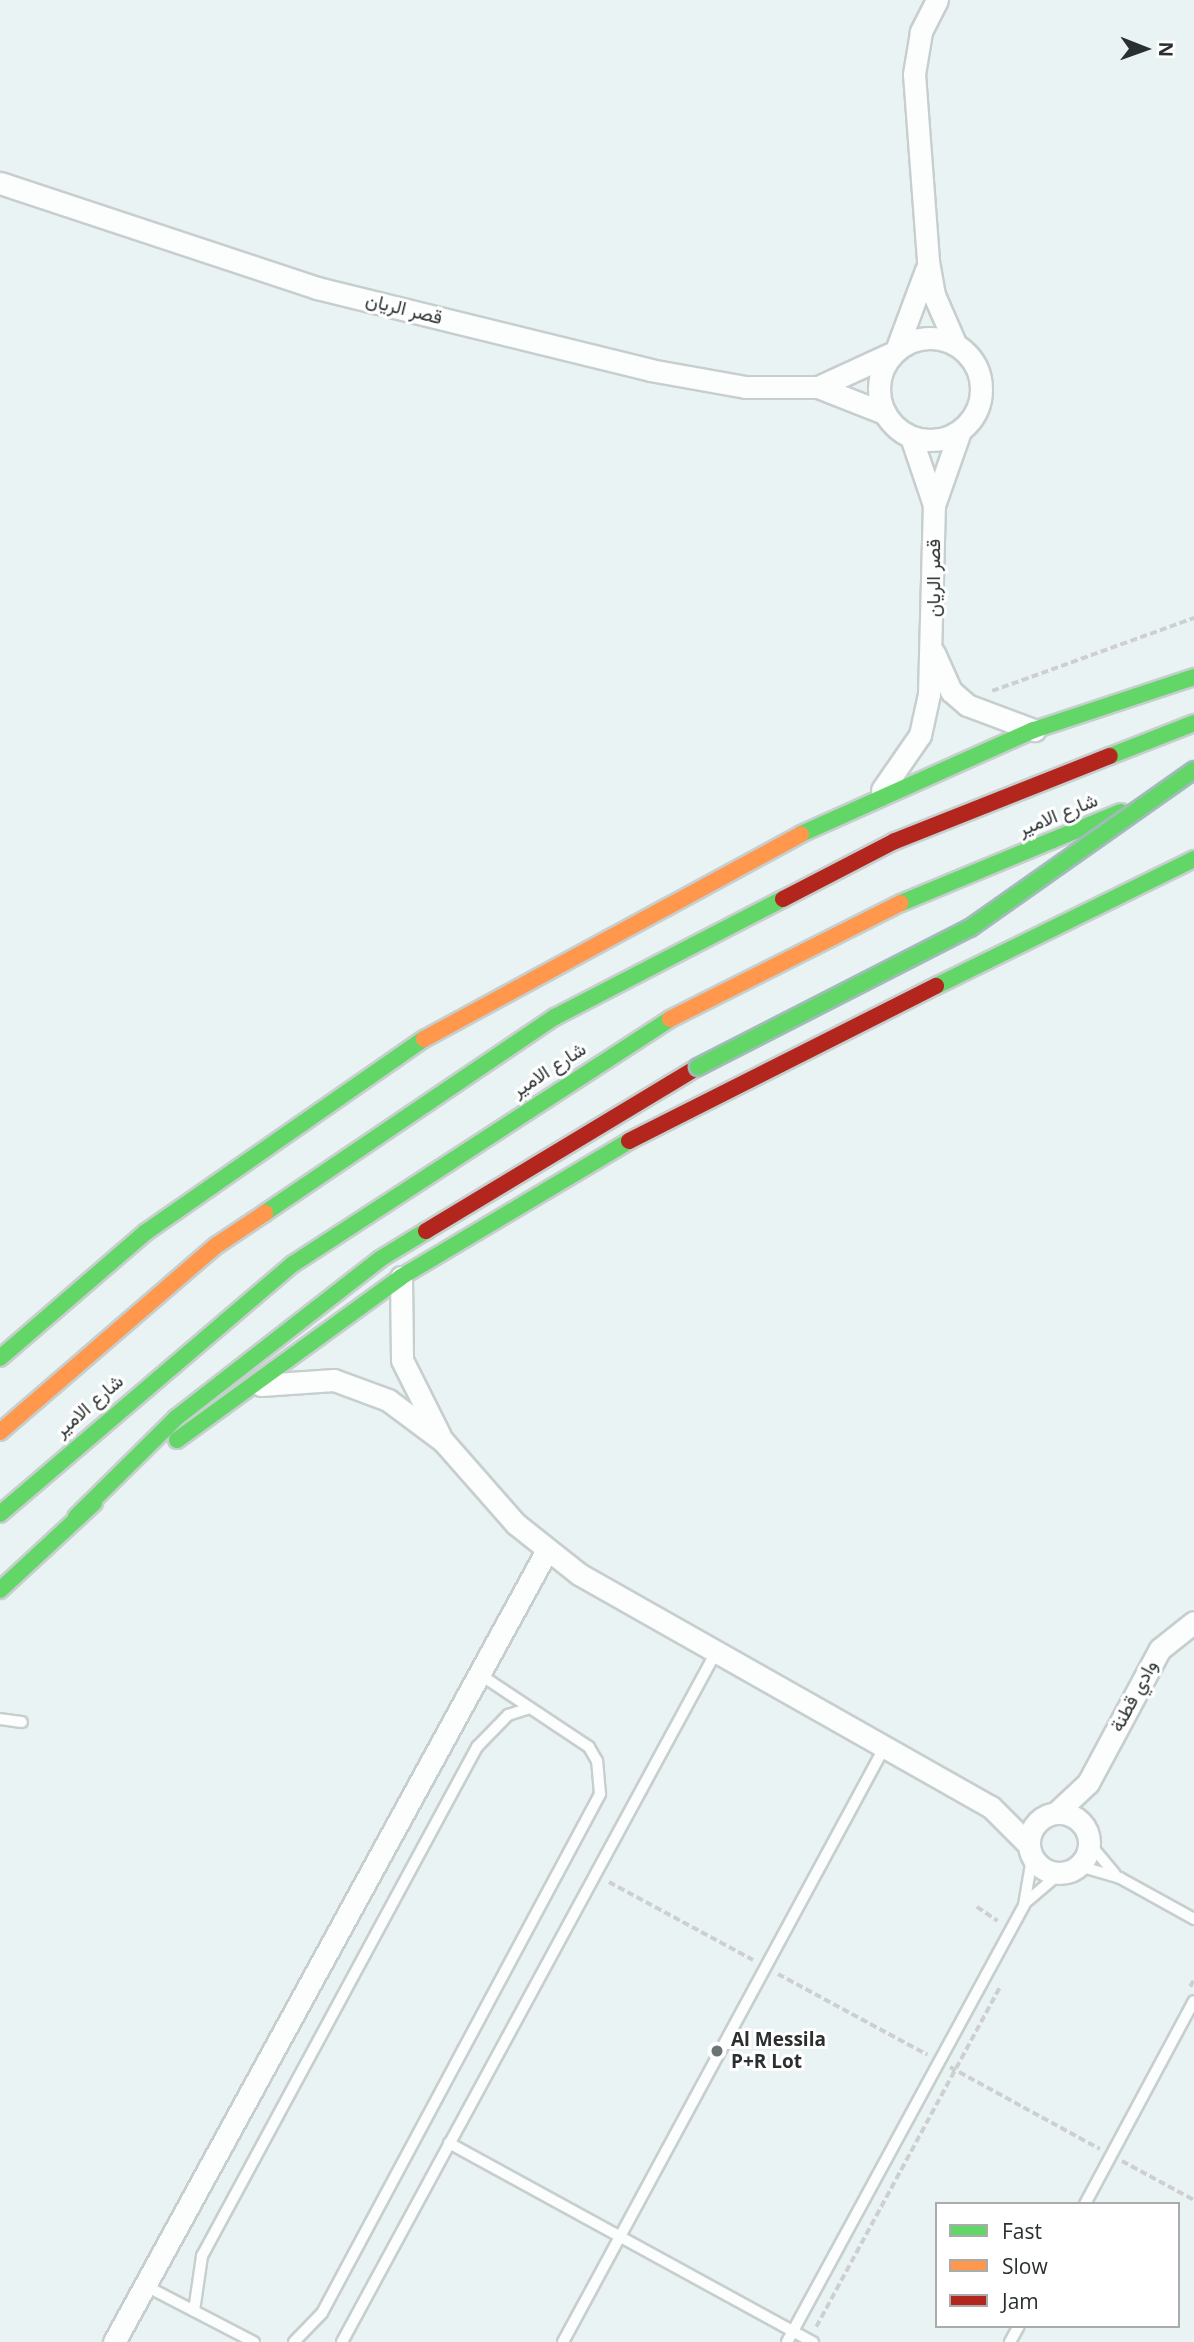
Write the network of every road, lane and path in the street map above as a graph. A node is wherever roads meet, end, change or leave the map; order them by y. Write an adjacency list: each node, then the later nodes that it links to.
1 (937, 0): 3 (street)
2 (0, 183): 6 (street, قصر الريان)
3 (928, 261): 4 (street); 5 (street)
4 (955, 343): 5 (street); 8 (street)
5 (894, 351): 6 (street, قصر الريان); 7 (street)
6 (818, 387): 7 (street, قصر الريان)
7 (884, 413): 9 (street)
8 (960, 431): 9 (street); 10 (street, قصر الريان)
9 (911, 437): 10 (street, قصر الريان)
10 (934, 505): 12 (street, قصر الريان)
11 (1194, 618): 14 (path)
12 (934, 651): 14 (street, قصر الريان); 19 (street, قصر الريان)
13 (1194, 677): 16 (main road)
14 (951, 691): 16 (street)
15 (1194, 723): 24 (main road, شارع الامير)
16 (1034, 730): 19 (main road)
17 (1194, 771): 27 (main road, bridge)
18 (1194, 784): 26 (main road, شارع الامير)
19 (878, 794): 22 (main road)
20 (1194, 859): 21 (main road)
21 (401, 1277): 23 (main road); 25 (street)
22 (0, 1358)
23 (249, 1389): 25 (street); 27 (main road)
24 (0, 1432)
25 (443, 1441): 28 (street)
26 (0, 1514)
27 (76, 1517): 29 (main road)
28 (547, 1550): 31 (street); 32 (street)
29 (0, 1590)
30 (1194, 1622): 37 (street, وادي قطنة)
31 (715, 1654): 36 (street); 43 (lane)
32 (479, 1674): 33 (lane); 58 (street)
33 (530, 1709): 59 (lane); 64 (lane)
34 (0, 1718): 35 (lane)
35 (22, 1722)
36 (884, 1748): 38 (street); 48 (lane)
37 (1088, 1783): 39 (street, وادي قطنة); 40 (street, وادي قطنة)
38 (991, 1807): 39 (street); 41 (street)
39 (1050, 1815): 40 (street); 41 (street, وادي قطنة)
40 (1086, 1834): 42 (street, وادي قطنة); 45 (lane)
41 (1030, 1851): 44 (street); 46 (lane)
42 (1079, 1866): 44 (street); 45 (lane)
43 (595, 1874): 48 (path); 53 (lane)
44 (1059, 1874): 46 (lane)
45 (1120, 1878): 47 (lane)
46 (1024, 1905): 51 (lane)
47 (1194, 1919)
48 (766, 1967): 51 (path); 57 (lane)
49 (1002, 1981): 52 (path)
50 (1194, 2001): 54 (lane)
51 (939, 2061): 52 (path); 60 (lane)
52 (955, 2070): 54 (path); 61 (path)
53 (449, 2143): 57 (lane); 65 (lane)
54 (1111, 2155): 55 (path); 56 (lane)
55 (1194, 2200)
56 (1086, 2202)
57 (621, 2236): 60 (lane); 66 (lane)
58 (144, 2285): 59 (lane); 62 (street)
59 (194, 2311): 63 (lane)
60 (793, 2331): 61 (lane); 67 (lane)
61 (811, 2341)
62 (114, 2342)
63 (254, 2342)
64 (294, 2342)
65 (342, 2342)
66 (563, 2342)
67 (787, 2342)

